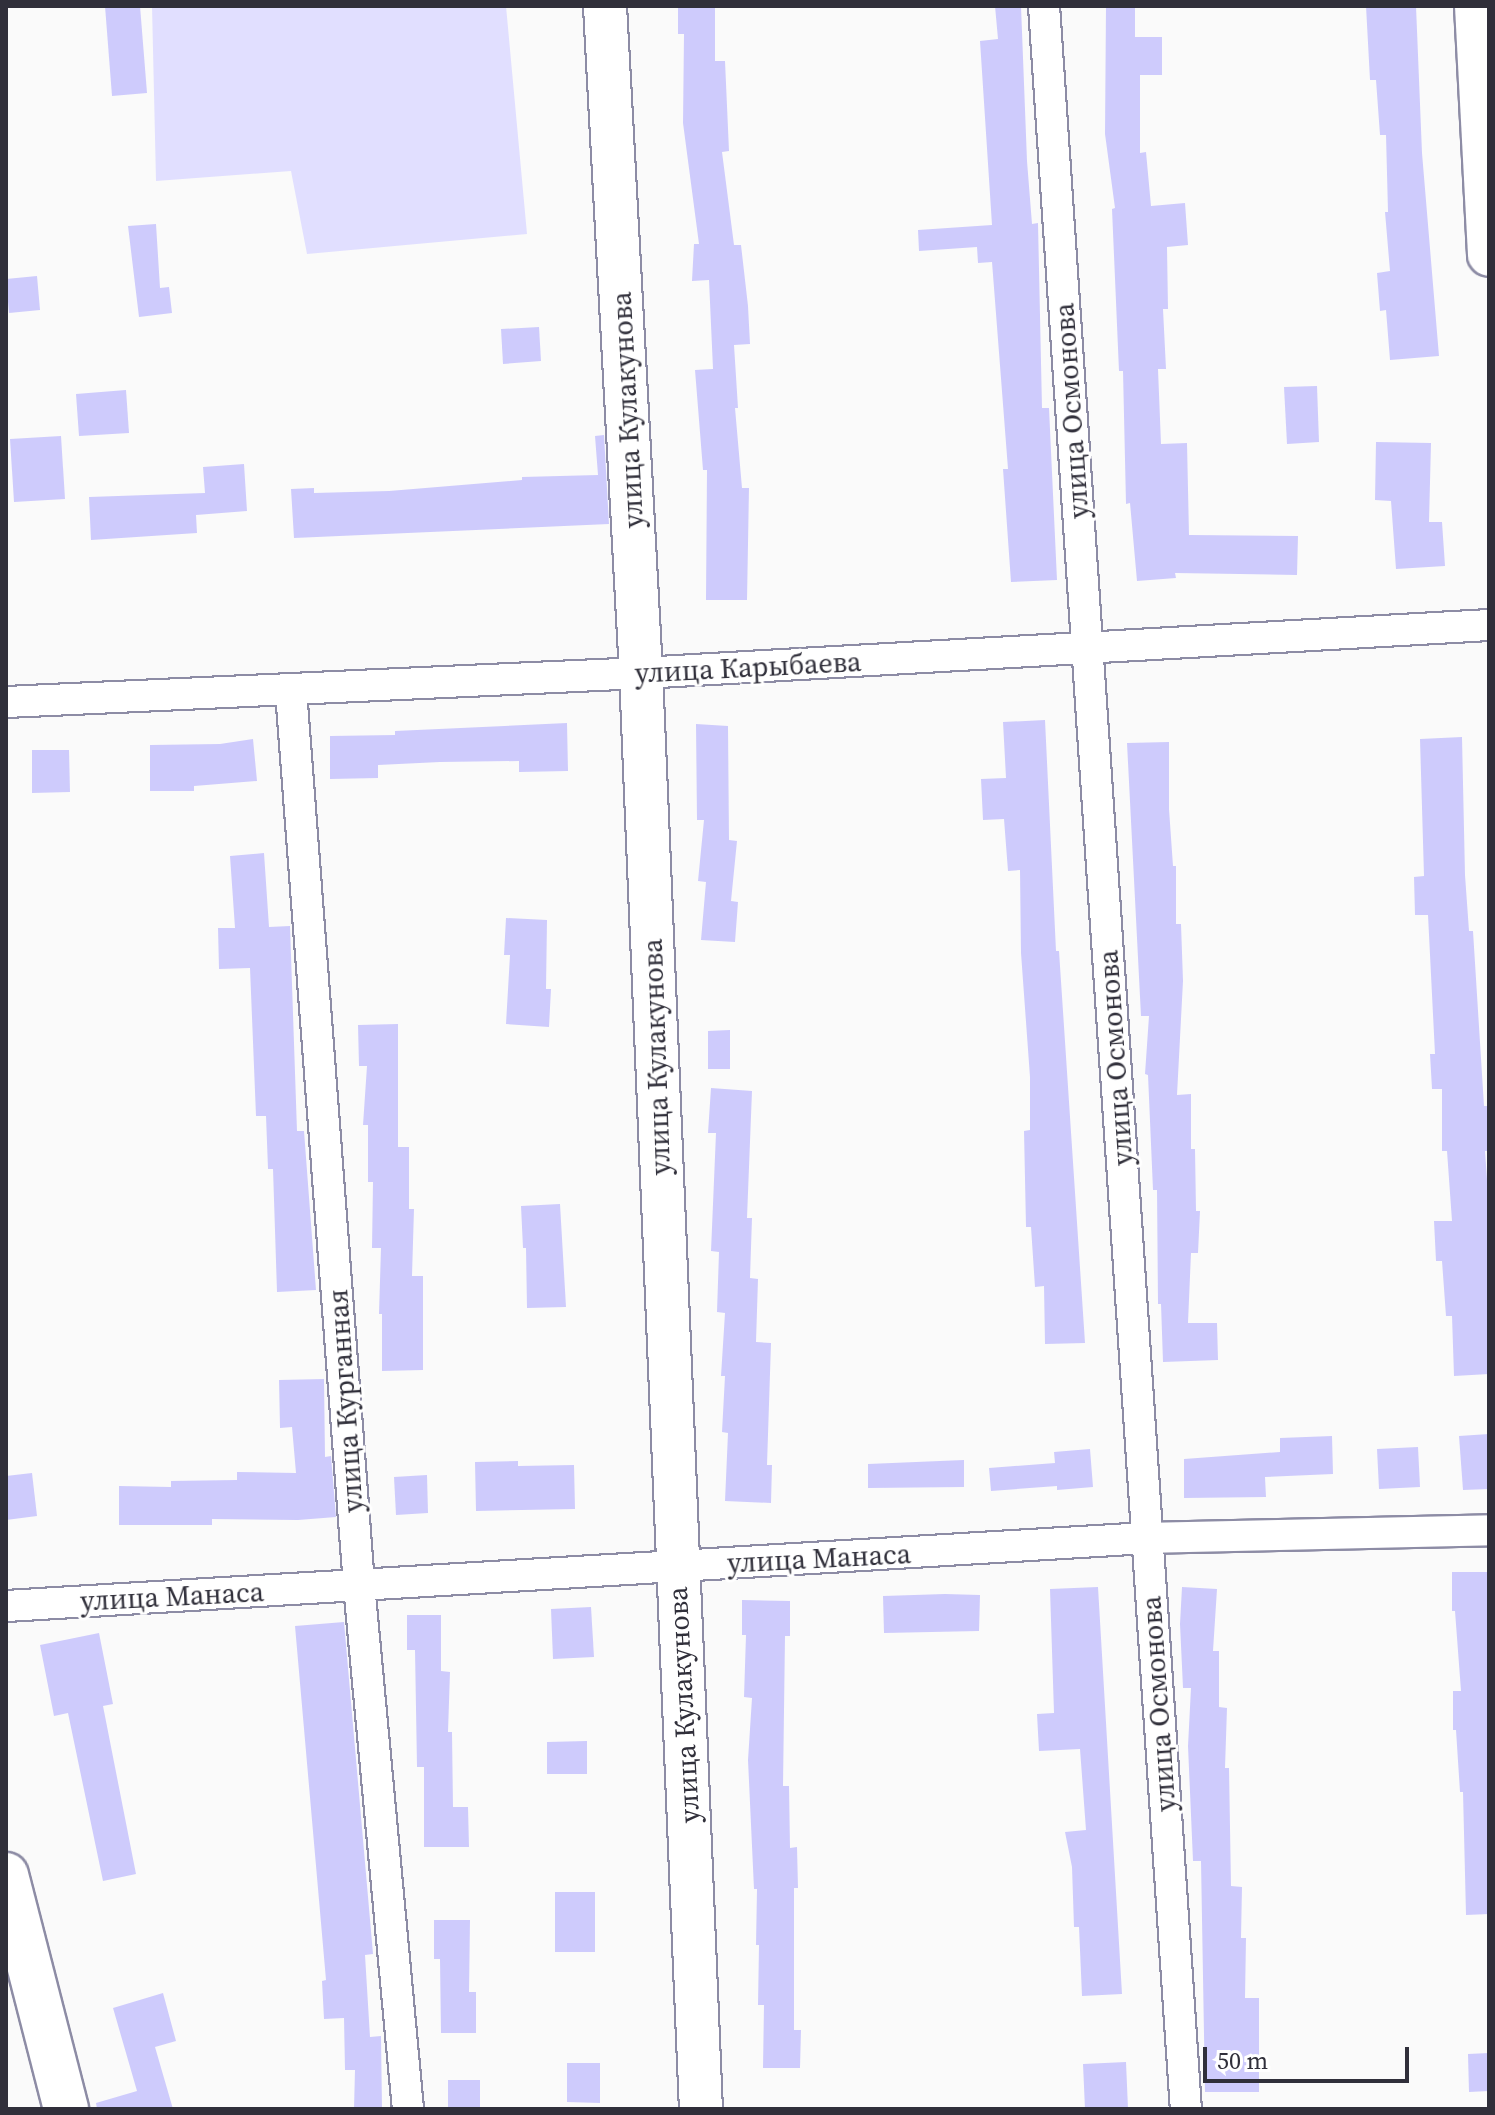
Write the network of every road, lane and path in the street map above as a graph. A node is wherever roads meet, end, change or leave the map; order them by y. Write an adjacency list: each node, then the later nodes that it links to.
1 (605, 6): 7 (street, улица Кулакунова)
2 (1044, 6): 6 (street, улица Осмонова)
3 (1476, 6): 4 (street)
4 (1489, 255)
5 (1489, 625): 6 (street, улица Карыбаева)
6 (1087, 648): 7 (street, улица Карыбаева); 11 (street, улица Осмонова)
7 (641, 673): 8 (street, улица Карыбаева); 12 (street, улица Кулакунова)
8 (291, 691): 9 (street, улица Карыбаева); 13 (street, улица Курганная)
9 (6, 702)
10 (1489, 1530): 11 (street, улица Манаса)
11 (1147, 1538): 12 (street, улица Манаса); 19 (street, улица Осмонова)
12 (677, 1566): 13 (street, улица Манаса); 18 (street, улица Кулакунова)
13 (359, 1585): 14 (street, улица Манаса); 17 (street, улица Курганная)
14 (6, 1606)
15 (6, 1875): 16 (highway)
16 (66, 2109)
17 (408, 2109)
18 (701, 2109)
19 (1186, 2109)

